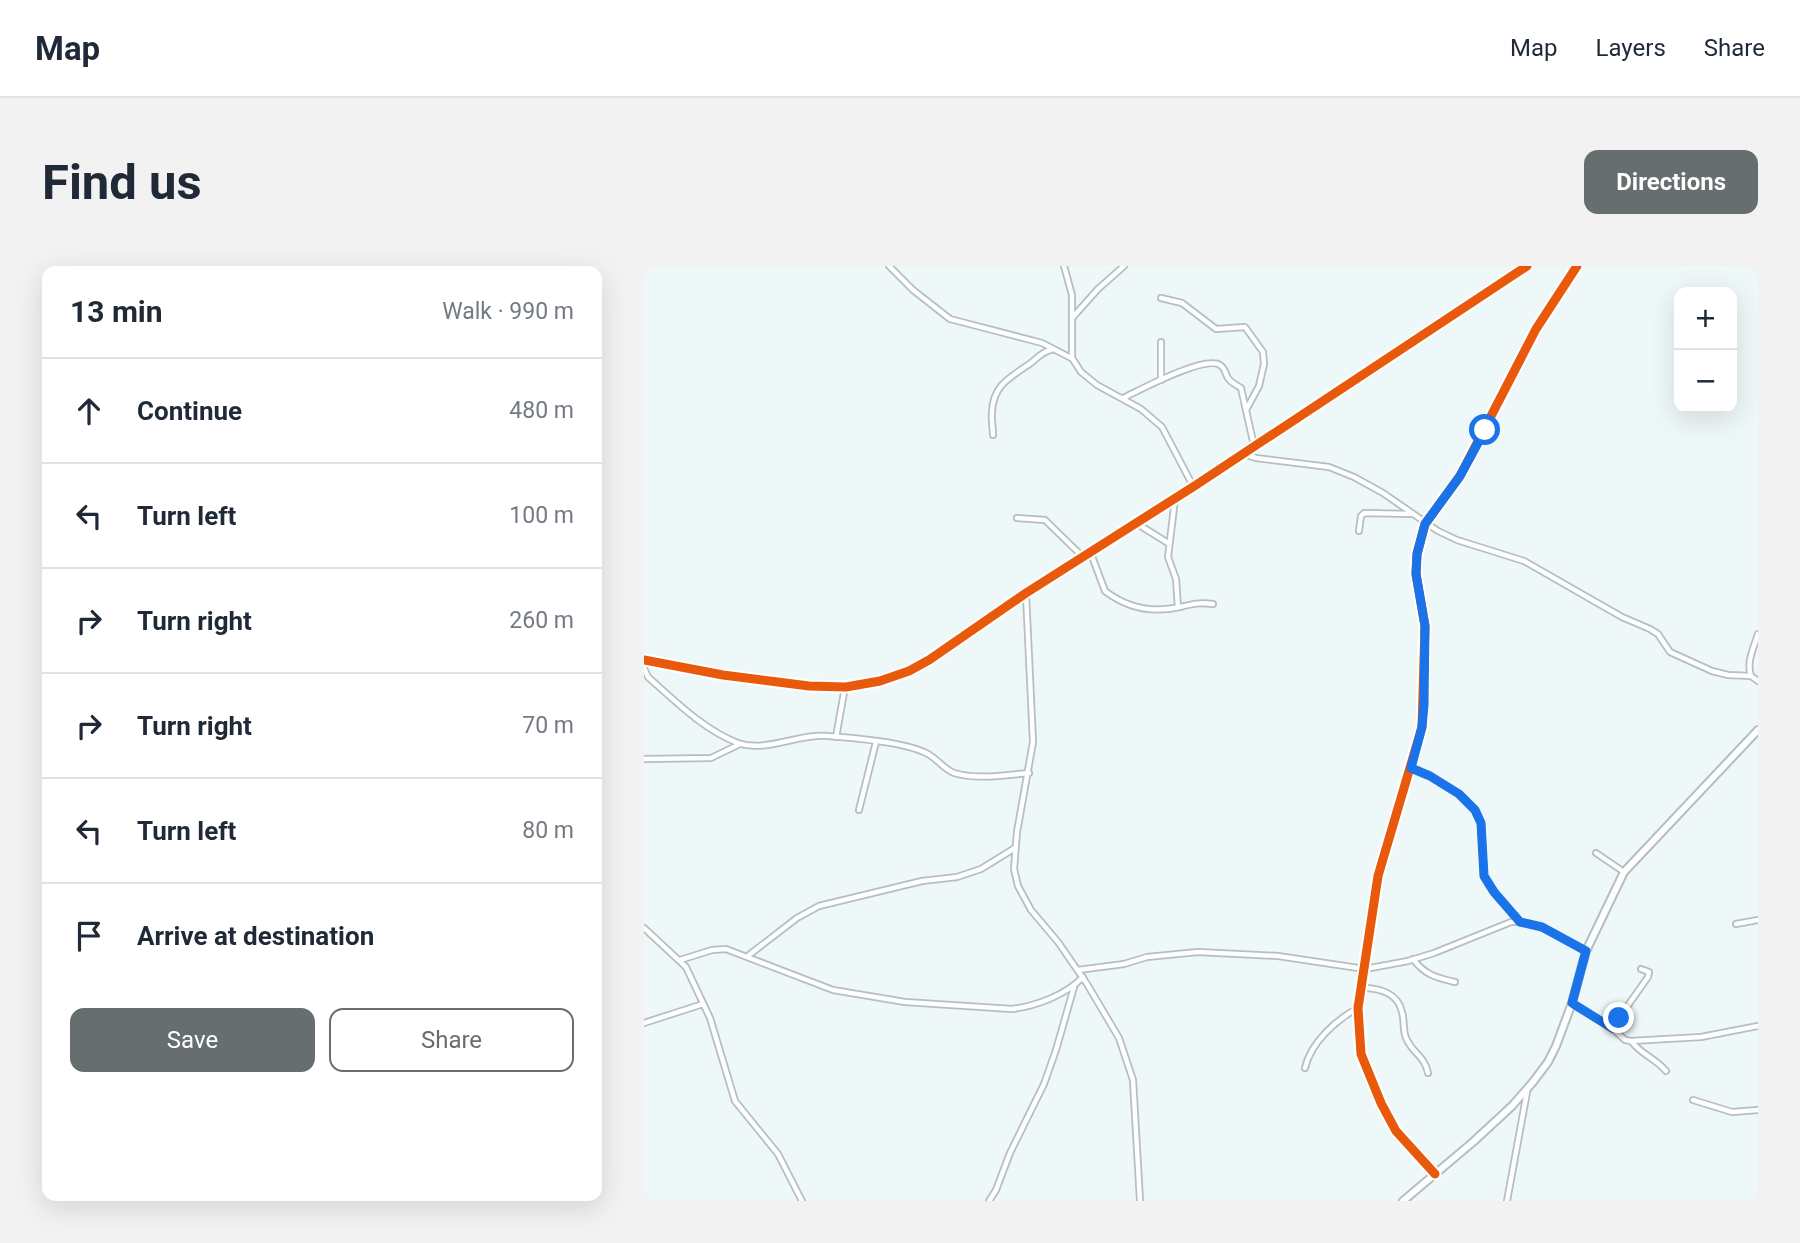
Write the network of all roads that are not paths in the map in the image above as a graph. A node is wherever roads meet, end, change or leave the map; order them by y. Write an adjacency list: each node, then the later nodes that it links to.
1 (889, 266): 9 (street)
2 (1064, 266): 7 (street)
3 (1124, 266): 7 (street)
4 (1527, 266): 15 (street)
5 (1577, 266): 22 (street)
6 (1161, 298): 13 (street)
7 (1073, 318): 10 (street)
8 (1161, 342): 11 (street)
9 (1055, 351): 10 (street); 14 (street)
10 (1072, 358): 12 (street)
11 (1161, 380): 12 (street); 13 (street)
12 (1122, 399): 17 (street)
13 (1246, 411): 15 (street)
14 (993, 435)
15 (1254, 446): 16 (street)
16 (1243, 453): 17 (street); 19 (street)
17 (1193, 486): 18 (street)
18 (1175, 498): 21 (street); 24 (street)
19 (1412, 514): 22 (street); 23 (street)
20 (1017, 518): 26 (street)
21 (1136, 523): 24 (street); 25 (street)
22 (1426, 523): 33 (street); 41 (street)
23 (1359, 531)
24 (1168, 543): 29 (street)
25 (1090, 551): 26 (street); 29 (street)
26 (1083, 556): 27 (street)
27 (1026, 593): 35 (street); 42 (street)
28 (1213, 604): 29 (street)
29 (1178, 607)
30 (1758, 634): 33 (street)
31 (644, 660): 35 (street)
32 (644, 668): 39 (street)
33 (1751, 676): 34 (street)
34 (1758, 681)
35 (846, 687): 37 (street)
36 (1758, 730): 46 (street)
37 (836, 737): 38 (street); 39 (street)
38 (876, 742): 42 (street); 43 (street)
39 (741, 744): 40 (street)
40 (644, 759)
41 (1411, 768): 48 (street); 55 (street)
42 (1029, 773): 44 (street)
43 (859, 810)
44 (1015, 848): 52 (street); 57 (street)
45 (1596, 853): 46 (street)
46 (1624, 872): 51 (street)
47 (1758, 920): 49 (street)
48 (1520, 922): 51 (street); 53 (street)
49 (1736, 923)
50 (644, 928): 54 (street)
51 (1586, 951): 62 (street)
52 (749, 956): 54 (street); 60 (street)
53 (1413, 959): 55 (street); 59 (street)
54 (680, 960): 63 (street)
55 (1365, 969): 57 (street); 61 (street)
56 (1641, 969): 67 (street)
57 (1077, 970): 58 (street)
58 (1083, 977): 60 (street); 78 (street)
59 (1455, 982)
60 (1074, 986): 77 (street)
61 (1362, 988): 64 (street); 71 (street)
62 (1572, 1003): 67 (street); 72 (street)
63 (704, 1004): 65 (street); 76 (street)
64 (1358, 1008): 69 (street); 75 (street)
65 (644, 1023)
66 (1758, 1026): 68 (street)
67 (1612, 1028): 68 (street)
68 (1631, 1041): 70 (street)
69 (1305, 1068)
70 (1666, 1070)
71 (1428, 1073)
72 (1527, 1089): 75 (street); 80 (street)
73 (1693, 1100): 74 (street)
74 (1758, 1110)
75 (1435, 1174): 79 (street)
76 (802, 1201)
77 (989, 1201)
78 (1140, 1201)
79 (1403, 1201)
80 (1507, 1201)

